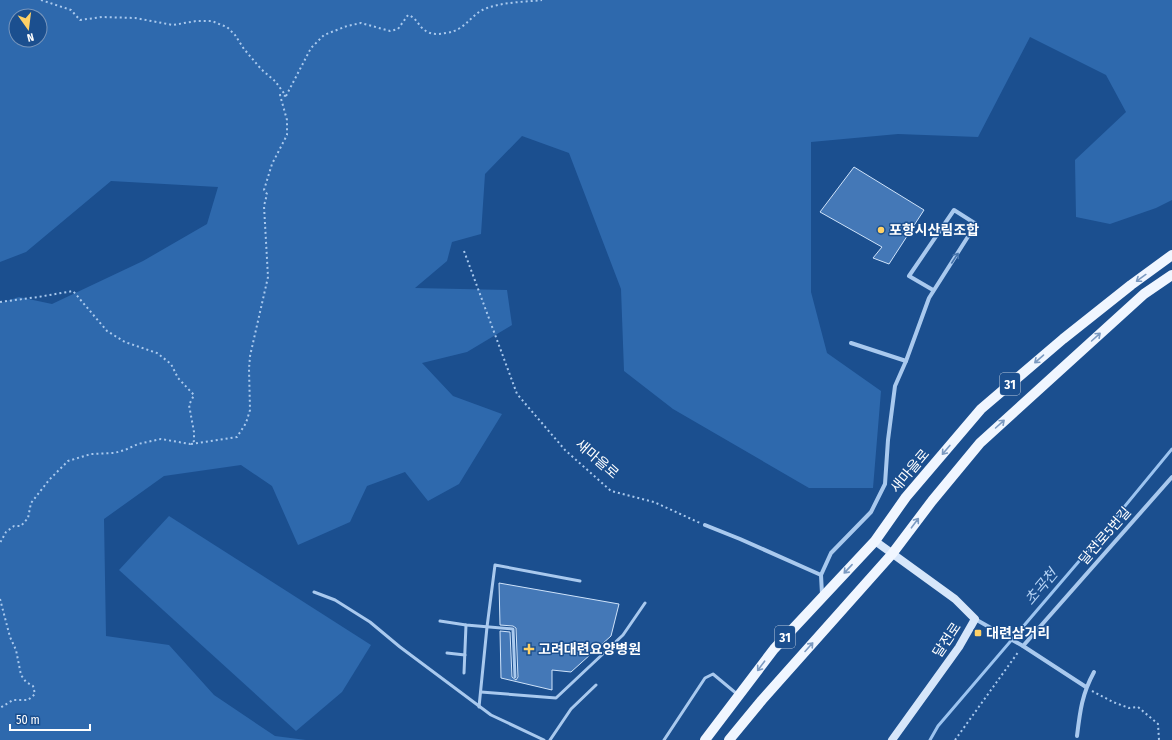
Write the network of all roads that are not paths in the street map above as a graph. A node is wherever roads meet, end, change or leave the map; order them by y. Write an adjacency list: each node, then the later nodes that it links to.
1 (1172, 255): 8 (main road, 새마을로 / 31, one-way to 8)
2 (1172, 275): 9 (main road, 31, one-way to 2)
3 (933, 290): 3 (street, one-way to 3); 5 (street)
4 (852, 343): 5 (street)
5 (906, 361): 10 (street)
6 (1172, 476): 19 (street, 달전로5번길)
7 (704, 525): 10 (street)
8 (875, 541): 9 (street, 달전로); 13 (main road, 새마을로 / 31, one-way to 13)
9 (892, 554): 15 (street, 달전로); 36 (main road, 31, one-way to 9)
10 (821, 575): 13 (street)
11 (580, 581): 18 (lane)
12 (314, 592): 29 (lane)
13 (822, 597): 28 (main road, 새마을로 / 31, one-way to 28)
14 (645, 603): 27 (lane)
15 (976, 619): 19 (street); 31 (street, 달전로)
16 (440, 620): 17 (lane)
17 (466, 625): 18 (lane); 21 (lane)
18 (487, 627): 24 (lane); 27 (lane)
19 (1023, 646): 26 (street)
20 (447, 653): 21 (lane)
21 (465, 655): 23 (lane)
22 (1094, 672): 26 (street)
23 (464, 673)
24 (515, 677)
25 (596, 685): 33 (lane)
26 (1086, 687): 30 (street)
27 (481, 692): 29 (lane)
28 (739, 695): 34 (lane); 35 (main road, 새마을로 / 31)
29 (479, 707): 32 (lane)
30 (1077, 736)
31 (895, 739)
32 (544, 740)
33 (550, 740)
34 (664, 740)
35 (705, 740)
36 (730, 740)

